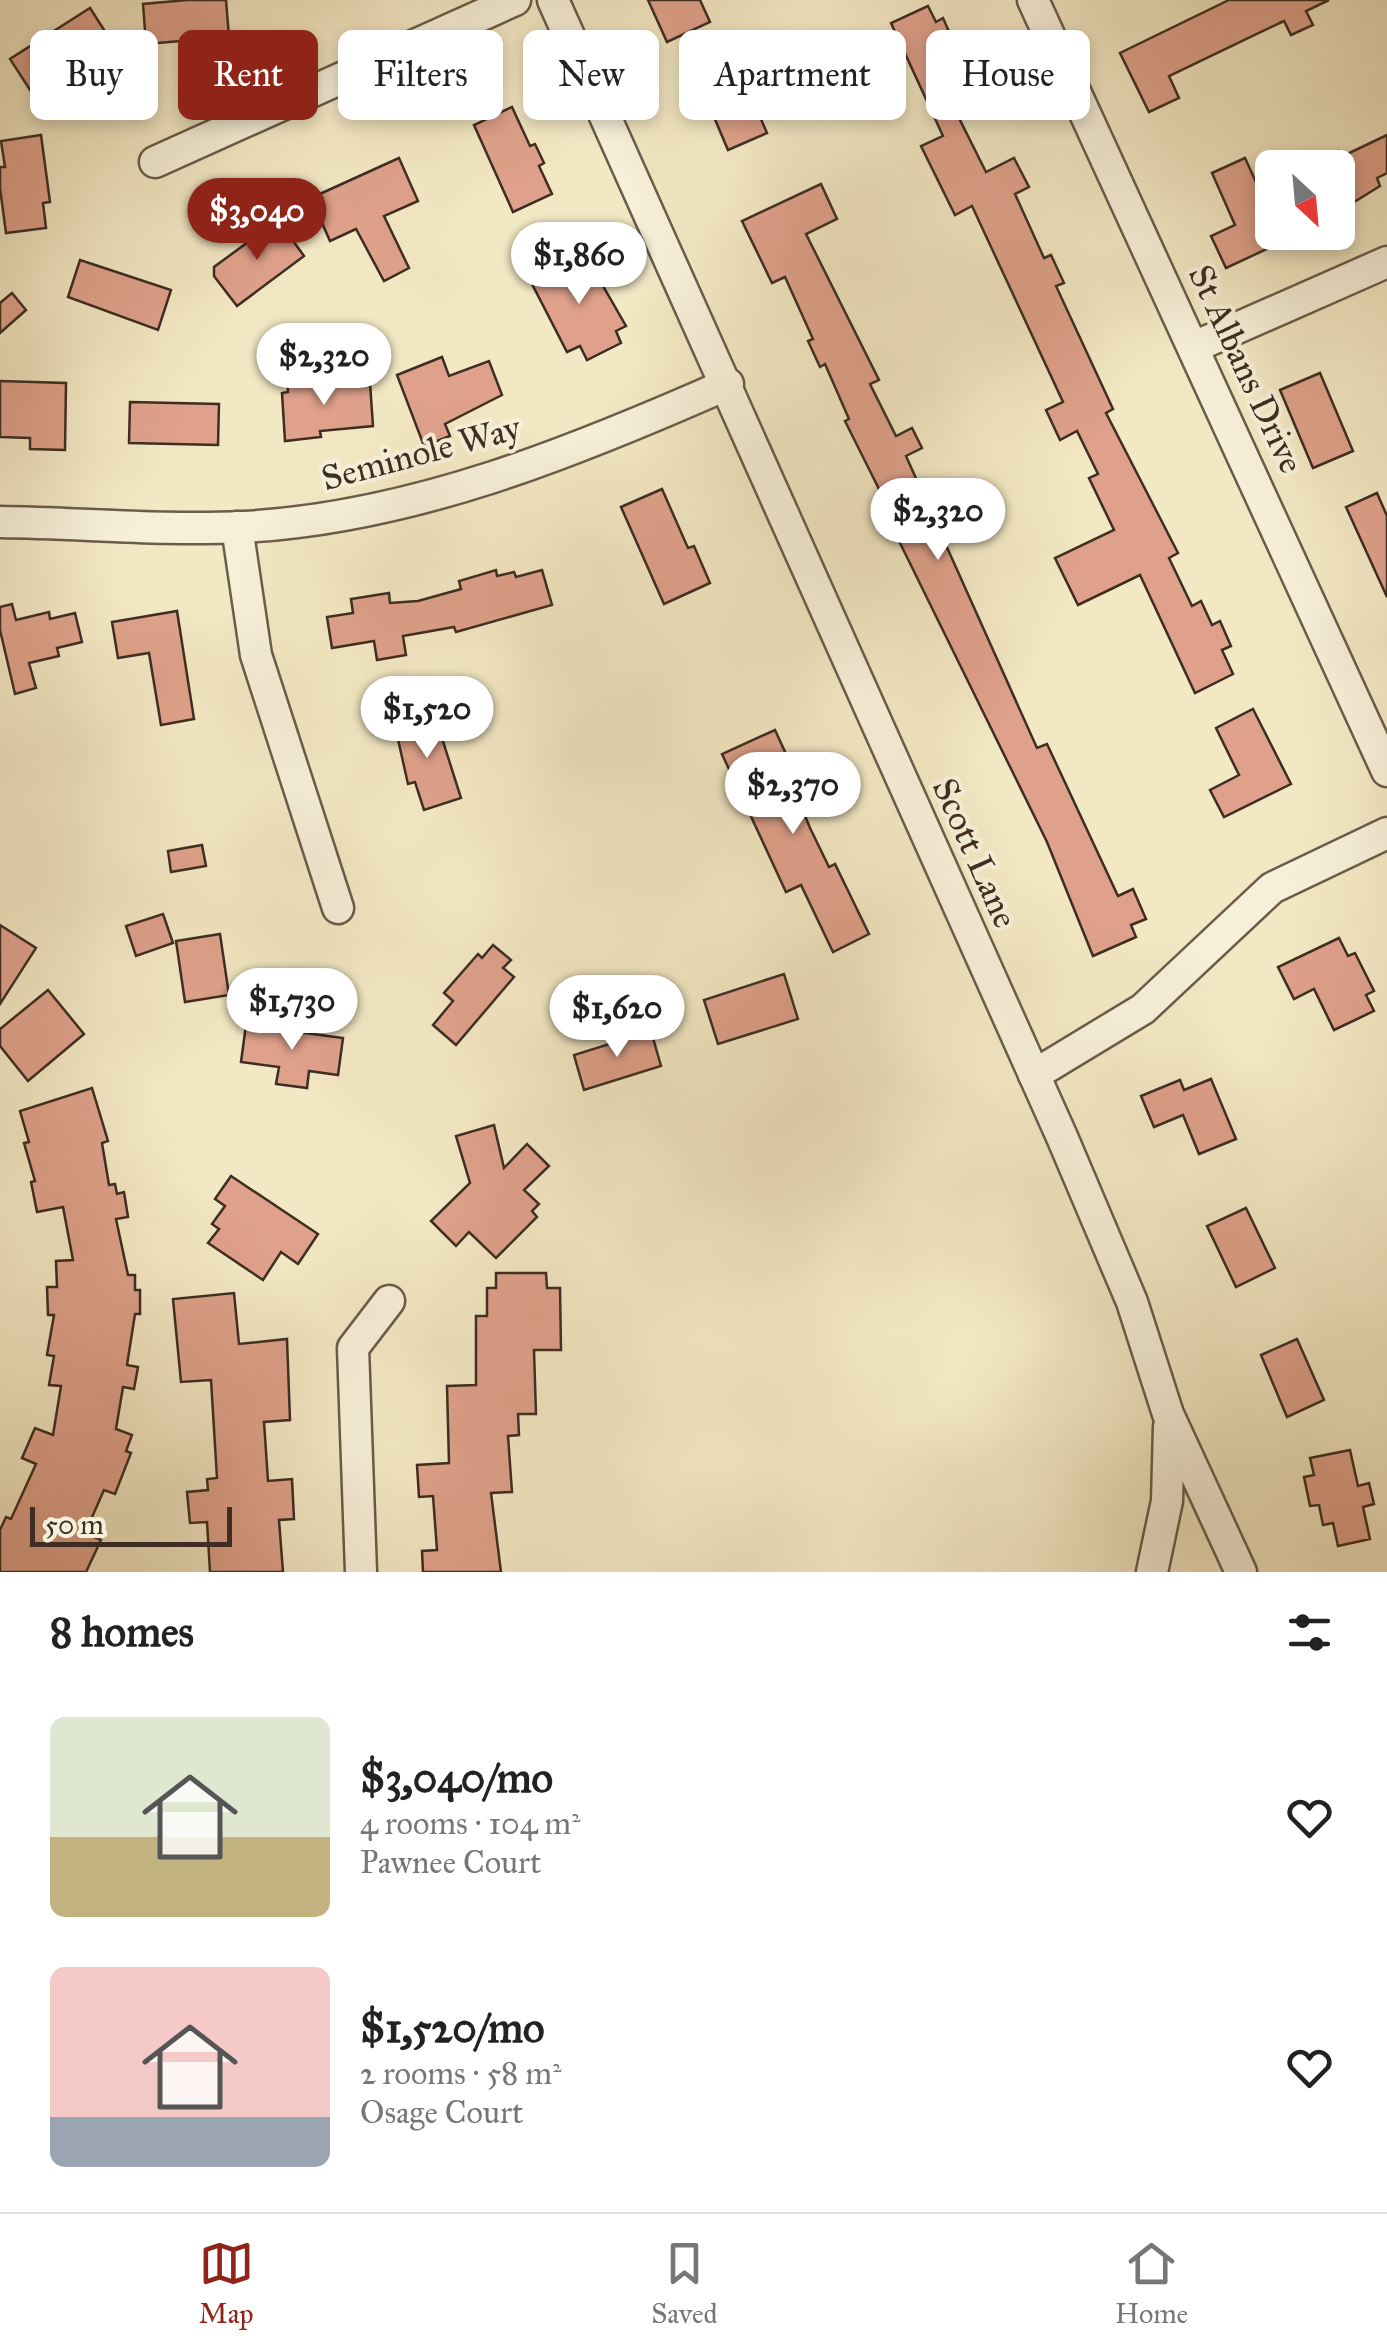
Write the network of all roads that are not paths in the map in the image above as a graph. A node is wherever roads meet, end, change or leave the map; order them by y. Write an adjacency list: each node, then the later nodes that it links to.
1 (514, 0): 4 (street)
2 (553, 0): 7 (street, Scott Lane)
3 (1034, 0): 6 (street, St Albans Drive)
4 (155, 162)
5 (1387, 262): 6 (street)
6 (1194, 347): 10 (street, St Albans Drive)
7 (728, 384): 9 (street, Seminole Way); 13 (street, Scott Lane)
8 (0, 522): 9 (street, Seminole Way)
9 (237, 527): 12 (street)
10 (1387, 771)
11 (1387, 832): 13 (street)
12 (338, 908)
13 (1034, 1075): 15 (street, Scott Lane)
14 (389, 1301): 16 (street)
15 (1168, 1414): 17 (street, Scott Lane); 18 (street, Scott Lane)
16 (361, 1572)
17 (1152, 1572)
18 (1241, 1572)

